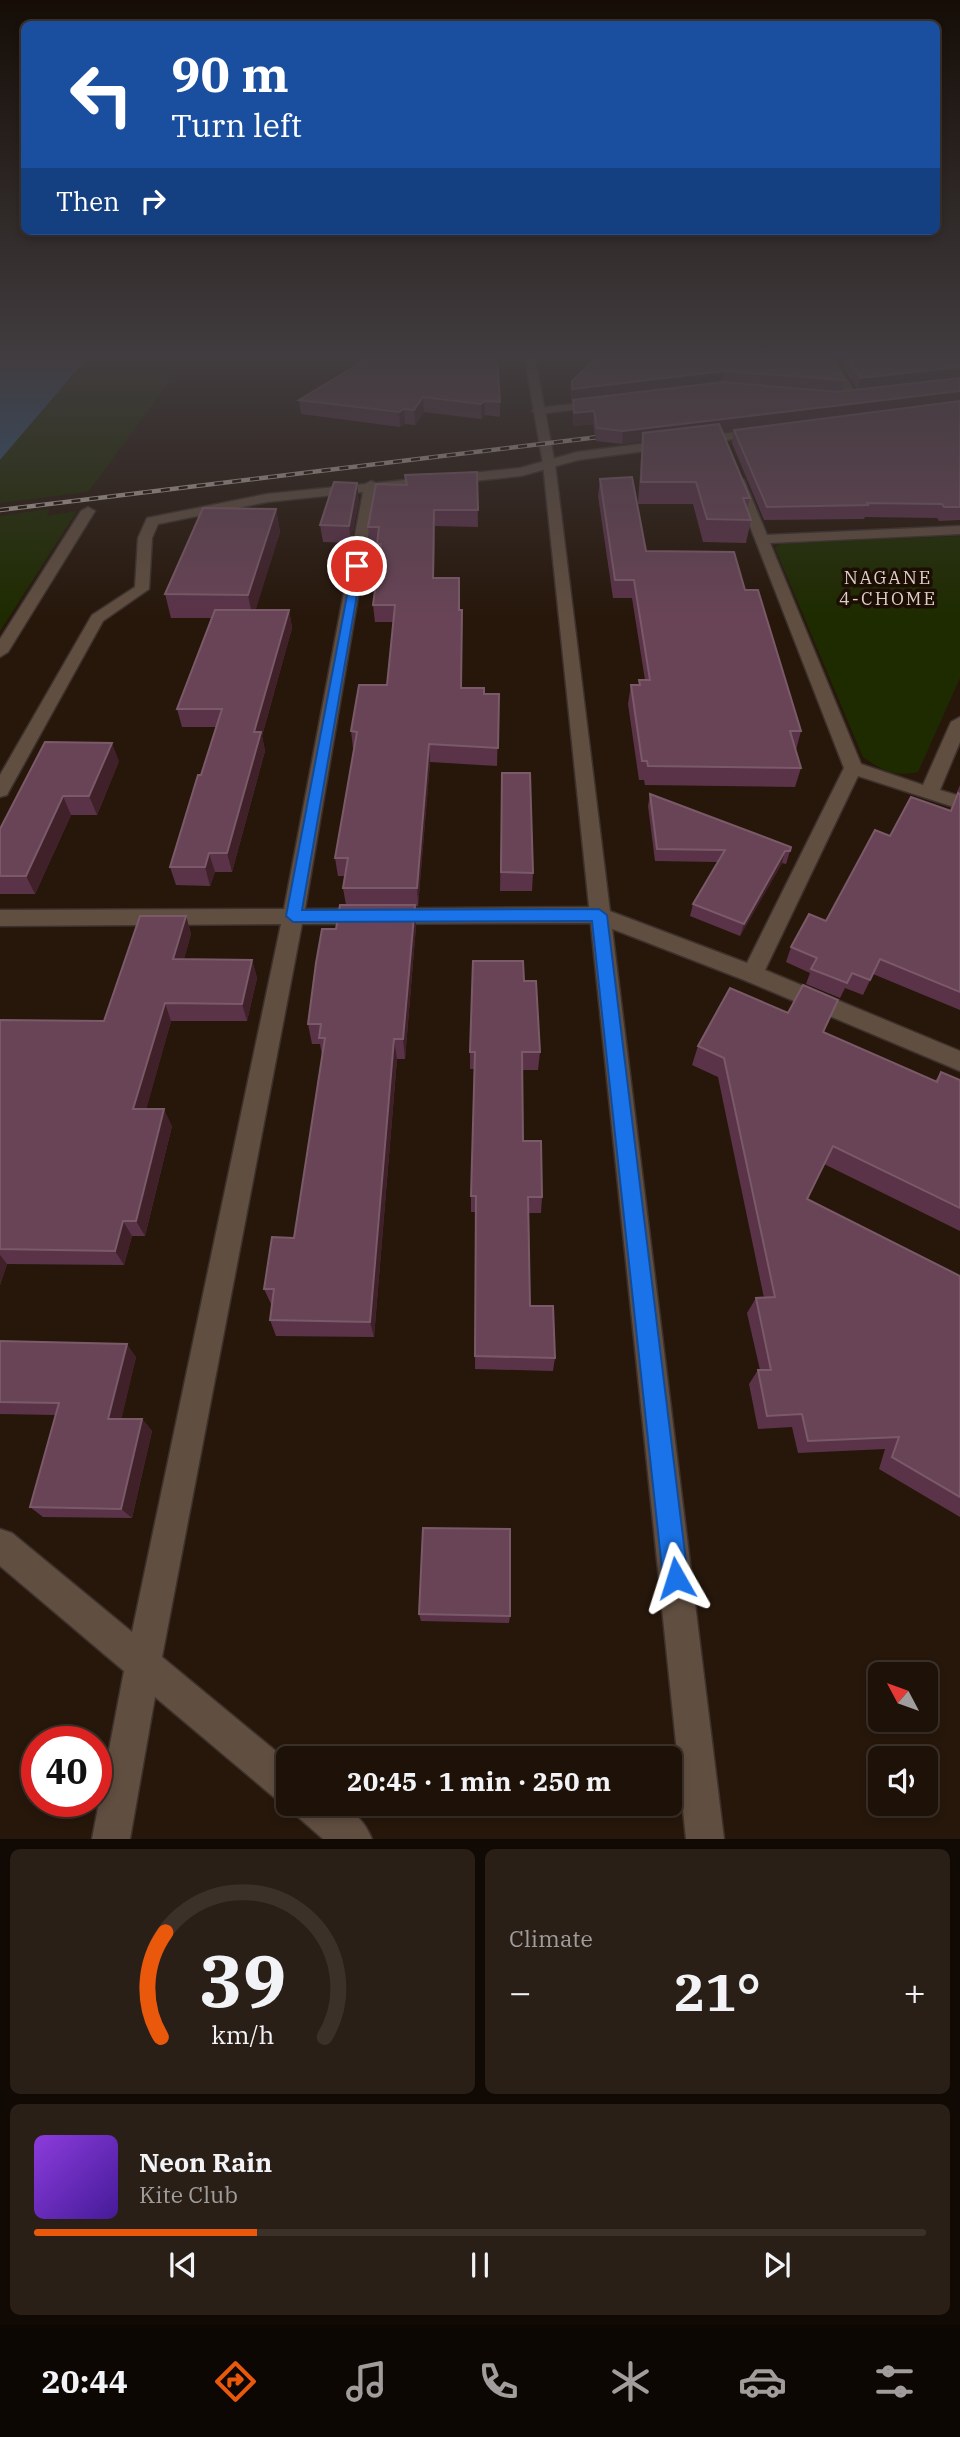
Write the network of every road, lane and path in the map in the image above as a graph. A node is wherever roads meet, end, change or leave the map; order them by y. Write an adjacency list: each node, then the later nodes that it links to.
1 (545, 445): 4 (street)
2 (666, 445): 4 (street)
3 (724, 445): 8 (street)
4 (549, 464): 5 (street); 15 (street)
5 (372, 485): 12 (street); 16 (street)
6 (88, 511): 9 (street)
7 (960, 530): 8 (street)
8 (762, 538): 11 (street)
9 (0, 652)
10 (960, 722): 13 (street)
11 (853, 768): 13 (street); 18 (street)
12 (0, 791)
13 (929, 793): 14 (street)
14 (960, 803)
15 (599, 915): 16 (street); 18 (street); 26 (street)
16 (293, 916): 17 (street); 21 (street)
17 (0, 918)
18 (752, 974): 19 (street)
19 (960, 1061)
20 (0, 1545): 21 (street)
21 (142, 1667): 22 (street); 24 (street)
22 (276, 1775)
23 (325, 1816): 25 (street)
24 (111, 1839)
25 (353, 1839)
26 (705, 1839)

